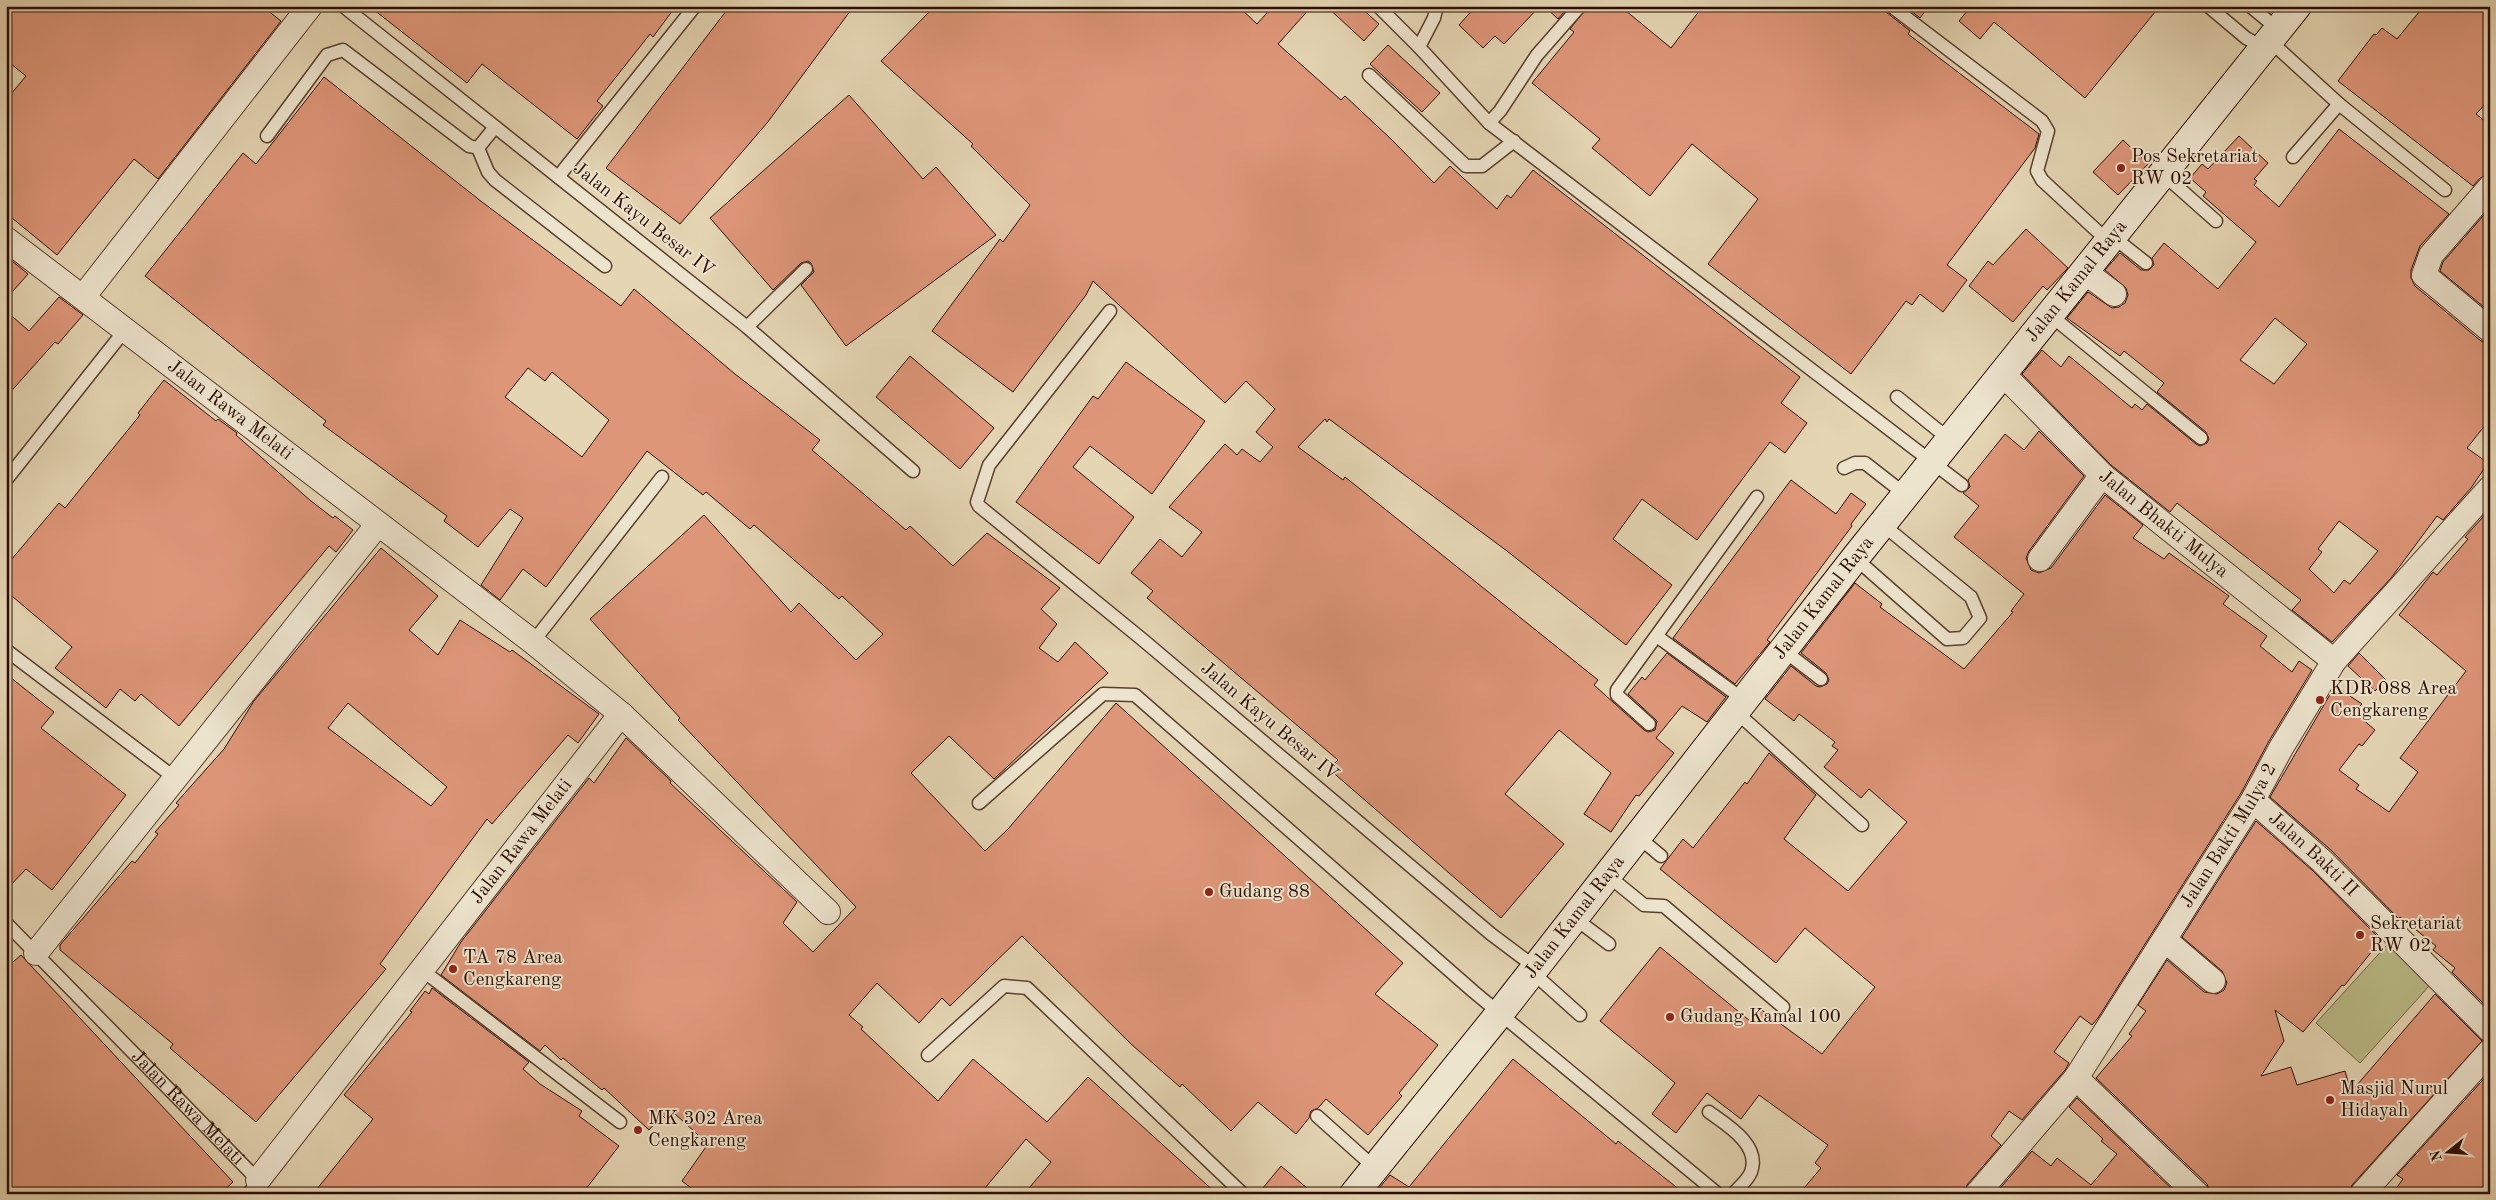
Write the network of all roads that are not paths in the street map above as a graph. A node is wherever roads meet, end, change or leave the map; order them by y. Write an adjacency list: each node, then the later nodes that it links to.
1 (310, 6): 33 (street)
2 (343, 6): 16 (lane, Jalan Kayu Besar IV)
3 (694, 6): 22 (lane)
4 (1378, 6): 12 (lane)
5 (1436, 6): 12 (lane)
6 (1580, 6): 15 (lane)
7 (1891, 6): 27 (lane)
8 (2208, 6): 11 (lane)
9 (2250, 6): 11 (lane)
10 (2298, 6): 11 (main road, Jalan Kamal Raya)
11 (2271, 40): 14 (lane); 21 (main road, Jalan Kamal Raya)
12 (1419, 47): 15 (lane)
13 (1369, 75): 18 (lane)
14 (2339, 104): 20 (lane); 24 (lane)
15 (1489, 123): 18 (lane)
16 (495, 127): 19 (lane); 22 (lane, Jalan Kayu Besar IV)
17 (267, 136): 19 (lane)
18 (1514, 141): 42 (lane)
19 (478, 148): 29 (lane)
20 (2293, 158)
21 (2163, 174): 25 (lane); 27 (main road, Jalan Kamal Raya)
22 (558, 177): 36 (lane, Jalan Kayu Besar IV)
23 (2490, 187): 38 (street)
24 (2444, 190)
25 (2216, 221)
26 (6, 239): 33 (street, Jalan Rawa Melati)
27 (2111, 239): 28 (lane); 31 (main road, Jalan Kamal Raya)
28 (2146, 263)
29 (605, 266)
30 (806, 269): 36 (lane)
31 (2085, 272): 32 (street); 35 (main road, Jalan Kamal Raya)
32 (2114, 294)
33 (83, 297): 37 (street, Jalan Rawa Melati)
34 (1110, 311): 78 (lane, Jalan Kayu Besar IV)
35 (2050, 315): 39 (main road, Jalan Kamal Raya); 41 (lane)
36 (747, 327): 44 (lane, Jalan Kayu Besar IV)
37 (125, 330): 47 (lane); 52 (street, Jalan Rawa Melati)
38 (2490, 330)
39 (2003, 374): 42 (main road, Jalan Kamal Raya); 45 (street, Jalan Bhakti Mulya)
40 (1897, 397): 42 (lane)
41 (2201, 438)
42 (1942, 450): 48 (lane); 50 (main road, Jalan Kamal Raya)
43 (1844, 468): 50 (lane)
44 (913, 472)
45 (2102, 475): 55 (street); 60 (street, Jalan Bhakti Mulya)
46 (662, 477): 57 (lane)
47 (6, 480)
48 (1962, 485)
49 (2490, 488): 60 (street, Jalan Bakti Mulya 2)
50 (1906, 495): 53 (main road, Jalan Kamal Raya)
51 (1757, 498): 56 (lane)
52 (378, 524): 57 (street, Jalan Rawa Melati); 65 (street)
53 (1882, 524): 54 (main road, Jalan Kamal Raya); 54 (lane)
54 (1855, 558): 59 (main road, Jalan Kamal Raya)
55 (2040, 559)
56 (1658, 637): 62 (lane); 64 (lane)
57 (534, 642): 63 (street, Jalan Rawa Melati)
58 (6, 650): 65 (lane)
59 (1783, 650): 61 (lane); 62 (main road, Jalan Kamal Raya)
60 (2334, 661): 66 (street, Jalan Bakti Mulya 2)
61 (1821, 679)
62 (1740, 706): 68 (lane); 69 (main road, Jalan Kamal Raya)
63 (622, 714): 72 (street, Jalan Rawa Melati); 79 (street, Jalan Rawa Melati)
64 (1650, 724)
65 (175, 778): 77 (street)
66 (2253, 800): 75 (street, Jalan Bakti Mulya 2); 84 (street, Jalan Bakti II)
67 (979, 803): 82 (lane)
68 (1862, 825)
69 (1637, 836): 70 (lane); 71 (main road, Jalan Kamal Raya)
70 (1662, 856)
71 (1606, 874): 73 (main road, Jalan Kamal Raya); 81 (lane)
72 (828, 912)
73 (1573, 917): 76 (lane); 78 (main road, Jalan Kamal Raya)
74 (6, 923): 77 (lane, Jalan Rawa Melati)
75 (2165, 940): 80 (street); 87 (street, Jalan Bakti Mulya 2)
76 (1609, 944)
77 (36, 954): 92 (lane, Jalan Rawa Melati)
78 (1533, 969): 82 (main road, Jalan Kamal Raya); 83 (lane, Jalan Kayu Besar IV)
79 (422, 970): 90 (lane); 92 (street, Jalan Rawa Melati)
80 (2212, 980)
81 (1783, 1007)
82 (1500, 1013): 91 (main road, Jalan Kamal Raya); 95 (lane)
83 (1580, 1015)
84 (2486, 1017)
85 (2490, 1051): 99 (street)
86 (928, 1055): 93 (lane)
87 (2076, 1078): 97 (street, Jalan Bakti Mulya 2); 98 (street)
88 (1709, 1112): 96 (lane)
89 (1317, 1116): 91 (lane)
90 (620, 1122)
91 (1376, 1168): 94 (main road, Jalan Kamal Raya)
92 (254, 1187)
93 (1243, 1194)
94 (1354, 1194)
95 (1718, 1194)
96 (1733, 1194)
97 (1977, 1194)
98 (2197, 1194)
99 (2362, 1194)

